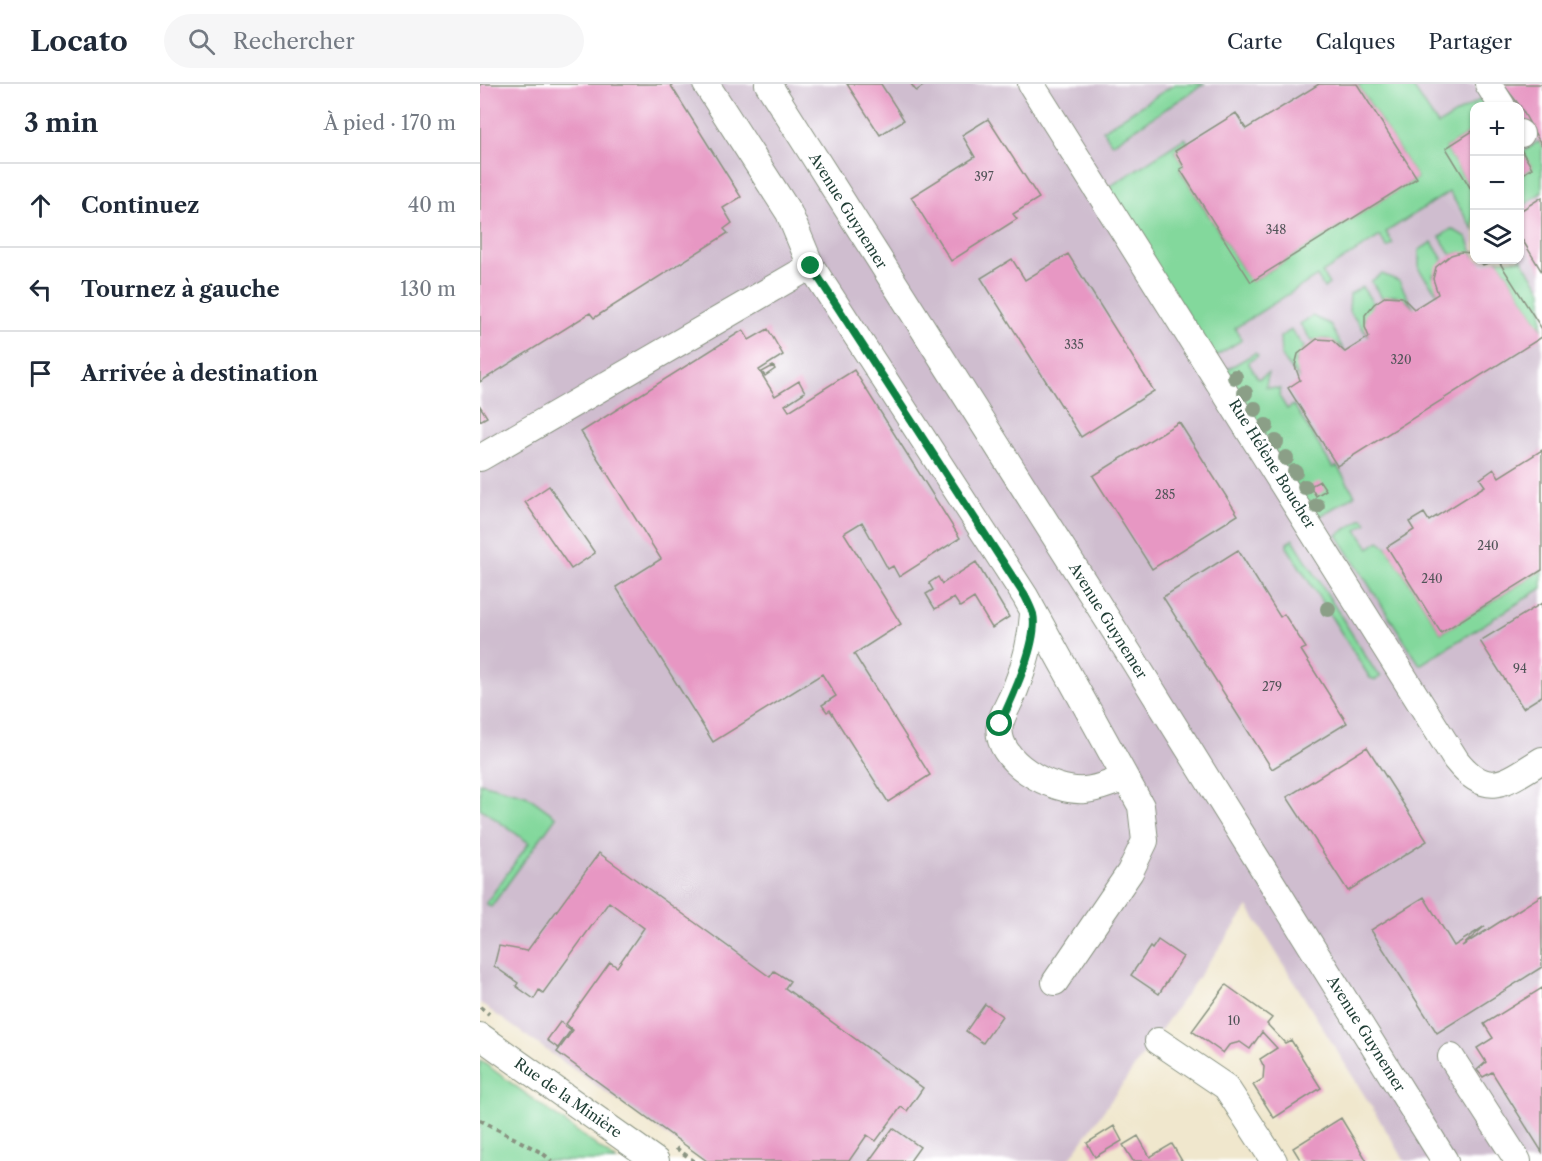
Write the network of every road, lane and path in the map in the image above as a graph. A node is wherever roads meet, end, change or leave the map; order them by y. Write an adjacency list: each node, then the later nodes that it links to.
1 (706, 84): 6 (street)
2 (768, 84): 19 (street, Avenue Guynemer)
3 (1031, 84): 9 (street, Rue Hélène Boucher)
4 (1488, 84): 5 (street)
5 (1499, 102)
6 (811, 266): 7 (street); 8 (street)
7 (480, 458)
8 (1033, 615): 10 (street); 10 (street)
9 (1542, 760)
10 (1124, 779): 11 (street)
11 (1055, 982)
12 (480, 1036): 17 (street, Rue de la Minière)
13 (1158, 1041): 18 (street)
14 (1451, 1057): 20 (street)
15 (480, 1120): 16 (path)
16 (552, 1161)
17 (656, 1161)
18 (1274, 1161)
19 (1445, 1161)
20 (1518, 1161)

